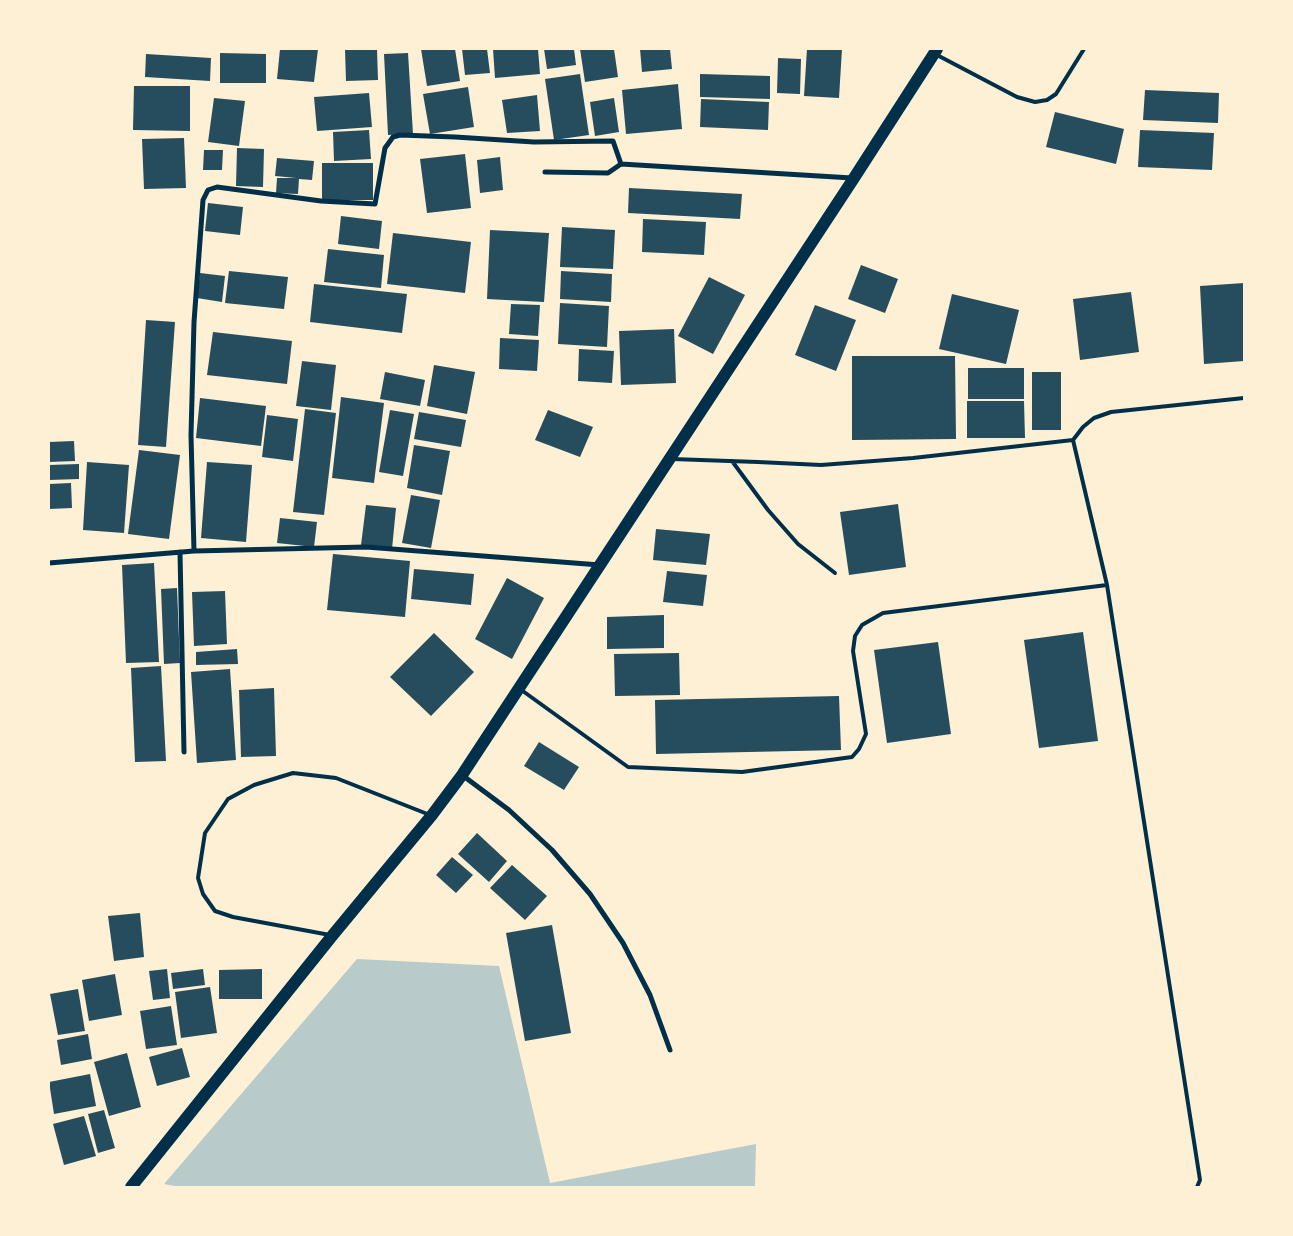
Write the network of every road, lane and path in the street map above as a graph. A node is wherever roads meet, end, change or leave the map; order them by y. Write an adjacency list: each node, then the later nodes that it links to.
1 (1084, 49): 2 (lane)
2 (935, 51): 5 (main road)
3 (621, 164): 4 (street); 5 (street); 10 (street)
4 (545, 172)
5 (854, 178): 8 (main road)
6 (1244, 398): 7 (lane)
7 (1073, 440): 9 (lane); 15 (lane)
8 (669, 459): 9 (lane); 13 (main road)
9 (732, 461): 14 (lane)
10 (194, 551): 11 (street); 13 (street)
11 (180, 552): 12 (street); 17 (street)
12 (49, 563)
13 (600, 565): 16 (main road)
14 (835, 573)
15 (1107, 585): 16 (lane); 23 (lane)
16 (519, 688): 18 (main road)
17 (184, 752)
18 (462, 775): 19 (main road); 21 (street)
19 (432, 815): 20 (main road); 20 (lane)
20 (332, 936): 22 (main road)
21 (670, 1050)
22 (131, 1187)
23 (1197, 1187)

